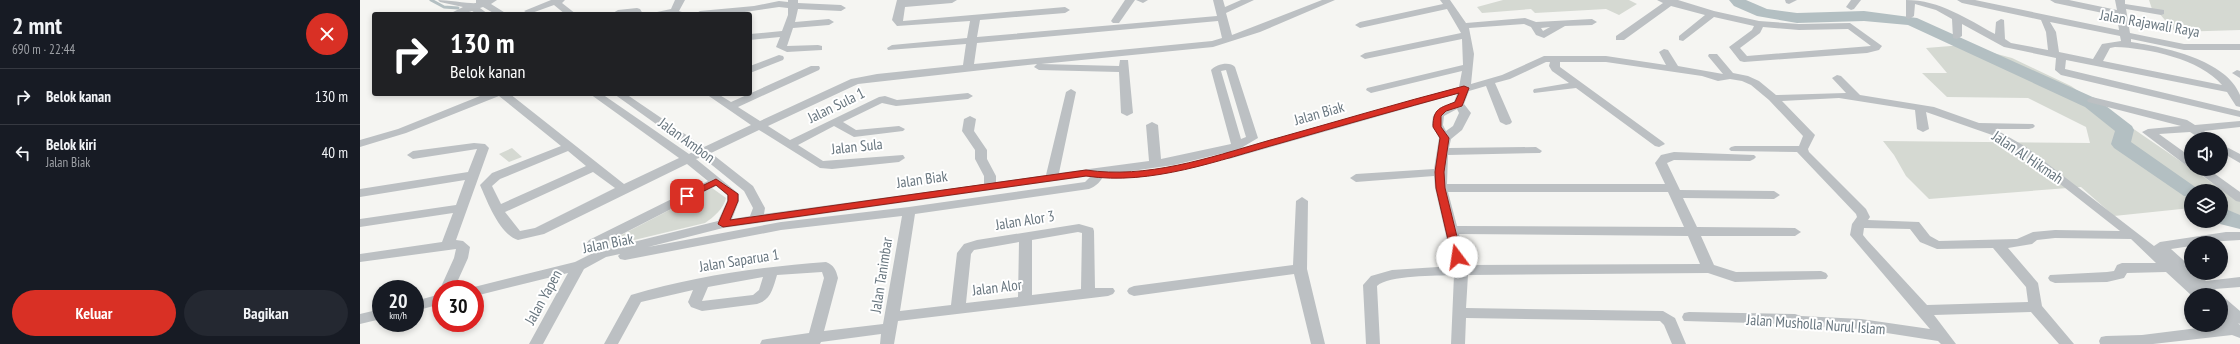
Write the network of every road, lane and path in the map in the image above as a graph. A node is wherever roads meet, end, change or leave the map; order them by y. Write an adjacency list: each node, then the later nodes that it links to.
1 (443, 0): 13 (street)
2 (680, 0): 28 (street)
3 (952, 0): 15 (street)
4 (1130, 0): 35 (street)
5 (1218, 0): 31 (street)
6 (1249, 0): 31 (street)
7 (1330, 0): 49 (street)
8 (1912, 0): 32 (street); 34 (street)
9 (1962, 0): 48 (street, Jalan Rajawali Raya)
10 (2055, 0): 17 (street)
11 (557, 1): 20 (street); 25 (street)
12 (1668, 1): 30 (street); 46 (street)
13 (481, 2): 22 (street); 23 (street); 24 (street)
14 (793, 2): 18 (street); 29 (street); 42 (street)
15 (901, 2): 33 (street)
16 (1447, 2): 40 (street); 43 (street)
17 (2122, 7): 21 (street); 48 (street)
18 (841, 8)
19 (1065, 10): 33 (street)
20 (529, 11)
21 (2157, 11)
22 (458, 12)
23 (483, 12)
24 (498, 12)
25 (569, 12)
26 (628, 12): 27 (street)
27 (637, 12)
28 (678, 12)
29 (722, 12)
30 (1712, 14): 41 (street); 47 (street)
31 (1222, 15): 49 (street); 50 (street)
32 (1909, 16)
33 (975, 18): 50 (street)
34 (1957, 18): 44 (street); 51 (street)
35 (1116, 21)
36 (2045, 21): 59 (street)
37 (829, 22): 42 (street)
38 (1592, 22): 43 (street)
39 (2001, 22): 51 (street)
40 (1360, 25)
41 (1758, 27): 41 (street)
42 (788, 29): 45 (street); 53 (street)
43 (1464, 30): 57 (street); 64 (street)
44 (1957, 36)
45 (752, 37)
46 (1620, 38)
47 (1684, 38)
48 (2126, 39): 52 (street, Jalan Rajawali Raya); 62 (street); 76 (street)
49 (1228, 40): 56 (street)
50 (972, 41): 54 (street); 67 (street)
51 (2005, 47): 59 (street)
52 (2240, 47)
53 (818, 48)
54 (892, 48)
55 (1664, 52): 69 (street)
56 (1123, 53): 63 (street); 68 (street)
57 (1365, 56)
58 (1713, 56): 70 (street)
59 (2057, 56): 62 (street); 98 (street)
60 (779, 58): 66 (street)
61 (1556, 60): 69 (street); 72 (street, Jalan Biak); 73 (street)
62 (2097, 62): 76 (street)
63 (1015, 64): 67 (street); 68 (street)
64 (1466, 67): 74 (street); 75 (street)
65 (815, 68): 92 (street)
66 (752, 69)
67 (968, 69): 99 (street)
68 (1124, 69): 94 (street)
69 (1676, 70): 70 (street)
70 (1730, 76): 86 (street)
71 (1837, 78): 85 (street)
72 (1489, 81): 74 (street, Jalan Biak); 97 (street)
73 (1577, 85): 77 (street); 111 (street)
74 (1464, 88): 90 (street); 128 (street, Jalan Biak)
75 (1371, 90)
76 (2231, 90): 91 (street)
77 (1538, 91)
78 (1071, 92): 131 (street)
79 (490, 96): 108 (street)
80 (506, 96): 112 (street)
81 (598, 96): 123 (street, Jalan Ambon)
82 (622, 96): 117 (street, Jalan Ambon)
83 (714, 96): 92 (street, Jalan Sula)
84 (968, 96): 96 (street, Jalan Sula 1)
85 (1856, 97): 86 (street, Jalan Al Hikmah); 93 (street, Jalan Al Hikmah)
86 (1773, 98): 114 (street)
87 (2092, 100): 103 (street)
88 (1241, 101): 89 (street); 89 (street); 110 (street, Jalan Biak)
89 (1226, 103): 110 (street)
90 (1459, 104): 107 (street); 107 (street)
91 (2240, 104)
92 (731, 106): 99 (street, Jalan Sula)
93 (1920, 107): 101 (street, Jalan Al Hikmah); 105 (street)
94 (1127, 112)
95 (970, 119): 134 (street)
96 (835, 122): 104 (street); 109 (street, Jalan Sula 1)
97 (1506, 122)
98 (2240, 122): 103 (street)
99 (759, 124): 109 (street, Jalan Sula); 117 (street)
100 (1152, 125): 125 (street)
101 (1978, 125): 102 (street); 152 (street, Jalan Al Hikmah)
102 (2029, 126)
103 (2192, 127): 106 (street); 122 (street)
104 (899, 129)
105 (1923, 129)
106 (2200, 132)
107 (1444, 138): 118 (street)
108 (360, 144)
109 (790, 144): 121 (street, Jalan Sula)
110 (1237, 144): 125 (street, Jalan Biak)
111 (1659, 144)
112 (568, 147): 126 (street); 143 (street)
113 (1694, 149): 114 (street)
114 (1802, 149): 148 (street)
115 (1536, 151): 118 (street)
116 (2228, 151): 124 (street)
117 (703, 152): 123 (street); 145 (street, Jalan Ambon)
118 (1442, 152): 127 (street)
119 (413, 155): 129 (street)
120 (1750, 157): 137 (street)
121 (899, 158)
122 (2184, 158)
123 (688, 159): 133 (street, Jalan Ambon); 136 (street)
124 (2240, 159)
125 (1155, 163): 128 (street, Jalan Biak)
126 (596, 166): 136 (street); 143 (street)
127 (1440, 172): 132 (street); 135 (street)
128 (1092, 174): 131 (street, Jalan Biak); 144 (street, Jalan Biak)
129 (473, 176): 138 (street); 142 (street)
130 (2210, 176): 140 (street)
131 (1052, 178): 134 (street, Jalan Biak)
132 (1356, 178)
133 (716, 181): 147 (street, Jalan Ambon); 155 (street)
134 (990, 186): 145 (street, Jalan Biak)
135 (1441, 188): 137 (street); 149 (street)
136 (623, 189): 143 (street)
137 (1674, 191): 139 (street); 150 (street)
138 (360, 193)
139 (1774, 195)
140 (2240, 198)
141 (1302, 201): 162 (street)
142 (462, 208): 146 (street); 156 (street)
143 (498, 210)
144 (909, 212): 159 (street, Jalan Biak); 187 (street, Jalan Tanimbar)
145 (756, 219): 147 (street, Jalan Biak)
146 (360, 223)
147 (723, 224): 159 (street, Jalan Biak)
148 (1858, 224): 157 (street); 180 (street)
149 (1451, 230): 150 (street); 163 (street)
150 (1692, 231): 151 (street); 160 (street)
151 (1795, 232)
152 (2134, 235): 157 (street); 161 (street, Jalan Al Hikmah)
153 (1026, 236): 176 (street, Jalan Alor 3); 177 (street); 179 (street, Jalan Alor 3)
154 (2240, 236): 171 (street)
155 (594, 243)
156 (448, 244): 158 (street); 167 (street)
157 (1997, 244): 178 (street)
158 (360, 258)
159 (579, 266): 173 (street); 192 (street, Jalan Yapen)
160 (1709, 268): 163 (street); 165 (street)
161 (2170, 268): 166 (street); 170 (street, Jalan Al Hikmah)
162 (1300, 269): 175 (street); 196 (street)
163 (1460, 270): 182 (street); 197 (street)
164 (771, 271): 168 (street, Jalan Saparua 1); 168 (street); 190 (street, Jalan Saparua 1)
165 (1821, 276)
166 (2055, 278)
167 (451, 280)
168 (702, 282): 193 (street, Jalan Saparua 1)
169 (2240, 282): 172 (street)
170 (2200, 288)
171 (2202, 288)
172 (2220, 288)
173 (484, 289)
174 (1108, 291): 176 (street, Jalan Alor)
175 (1134, 291)
176 (1088, 293): 177 (street, Jalan Alor)
177 (1025, 300): 179 (street, Jalan Alor)
178 (2035, 307): 180 (street); 200 (street)
179 (958, 309): 187 (street, Jalan Alor)
180 (1923, 310): 189 (street)
181 (2228, 312): 188 (street)
182 (1459, 313): 198 (street); 199 (street)
183 (372, 317): 185 (street)
184 (1689, 318): 189 (street, Jalan Musholla Nurul Islam)
185 (360, 320)
186 (2228, 321): 188 (street)
187 (890, 323): 190 (street, Jalan Alor); 195 (street, Jalan Tanimbar)
188 (2238, 327): 191 (street)
189 (1946, 340)
190 (814, 341): 194 (street, Jalan Alor)
191 (2106, 341)
192 (536, 344)
193 (611, 344)
194 (767, 344)
195 (887, 344)
196 (1318, 344)
197 (1373, 344)
198 (1458, 344)
199 (1679, 344)
200 (2067, 344)

